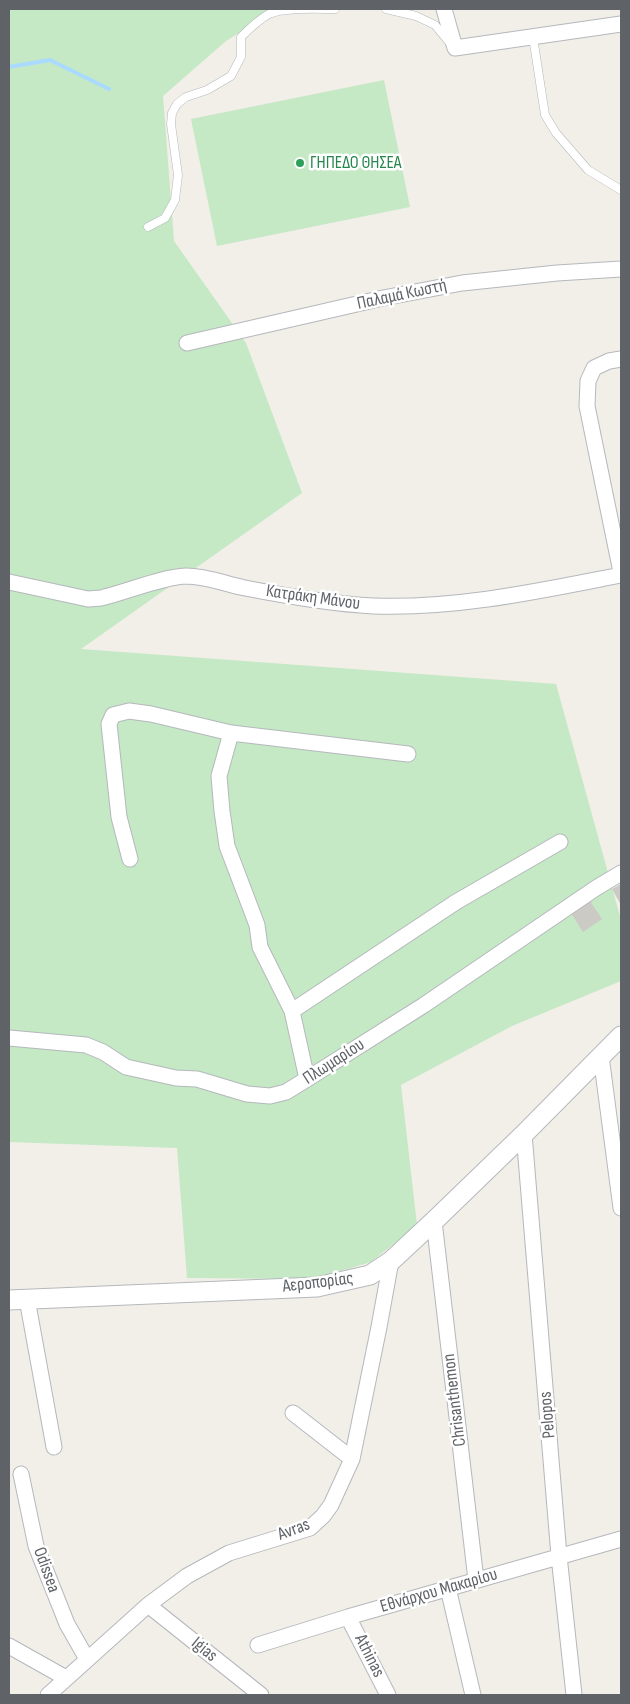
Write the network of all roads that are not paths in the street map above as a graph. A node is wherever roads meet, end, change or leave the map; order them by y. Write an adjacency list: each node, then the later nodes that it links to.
1 (335, 9): 8 (lane)
2 (386, 9): 6 (lane)
3 (444, 9): 6 (street)
4 (621, 24): 5 (street)
5 (533, 37): 6 (street); 7 (lane)
6 (455, 48)
7 (621, 190)
8 (148, 227)
9 (621, 269): 10 (street, Παλαμά Κωστή)
10 (187, 343)
11 (621, 359): 12 (street)
12 (621, 574): 13 (street, Κατράκη Μάνου)
13 (9, 582)
14 (231, 733): 15 (street); 17 (street); 19 (street)
15 (408, 754)
16 (560, 842): 19 (street)
17 (130, 859)
18 (621, 873): 23 (street, Πλωμαρίου)
19 (292, 1012): 23 (street)
20 (621, 1036): 22 (street, Αεροπορίας)
21 (9, 1038): 23 (street, Πλωμαρίου)
22 (601, 1056): 24 (street, Αεροπορίας); 25 (street)
23 (307, 1079)
24 (524, 1134): 26 (street, Αεροπορίας); 34 (street, Pelopos)
25 (621, 1208)
26 (434, 1220): 27 (street, Αεροπορίας); 35 (street, Chrisanthemon)
27 (391, 1261): 28 (street, Αεροπορίας); 31 (street, Avras)
28 (18, 1300): 30 (street)
29 (293, 1413): 31 (street)
30 (54, 1447)
31 (352, 1459): 37 (street, Avras)
32 (21, 1474): 41 (street, Odissea)
33 (621, 1539): 34 (street, Εθνάρχου Μακαρίου)
34 (559, 1556): 35 (street, Εθνάρχου Μακαρίου); 47 (street, Pelopos)
35 (476, 1580): 36 (street, Εθνάρχου Μακαρίου)
36 (448, 1588): 38 (street, Εθνάρχου Μακαρίου); 46 (street)
37 (148, 1606): 41 (street, Avras); 44 (street, Igias)
38 (348, 1617): 39 (street, Εθνάρχου Μακαρίου); 45 (street, Athinas)
39 (258, 1645)
40 (9, 1646): 42 (street)
41 (87, 1659): 42 (street, Avras)
42 (66, 1678): 43 (street, Avras)
43 (49, 1695)
44 (261, 1695)
45 (388, 1695)
46 (473, 1695)
47 (574, 1695)

